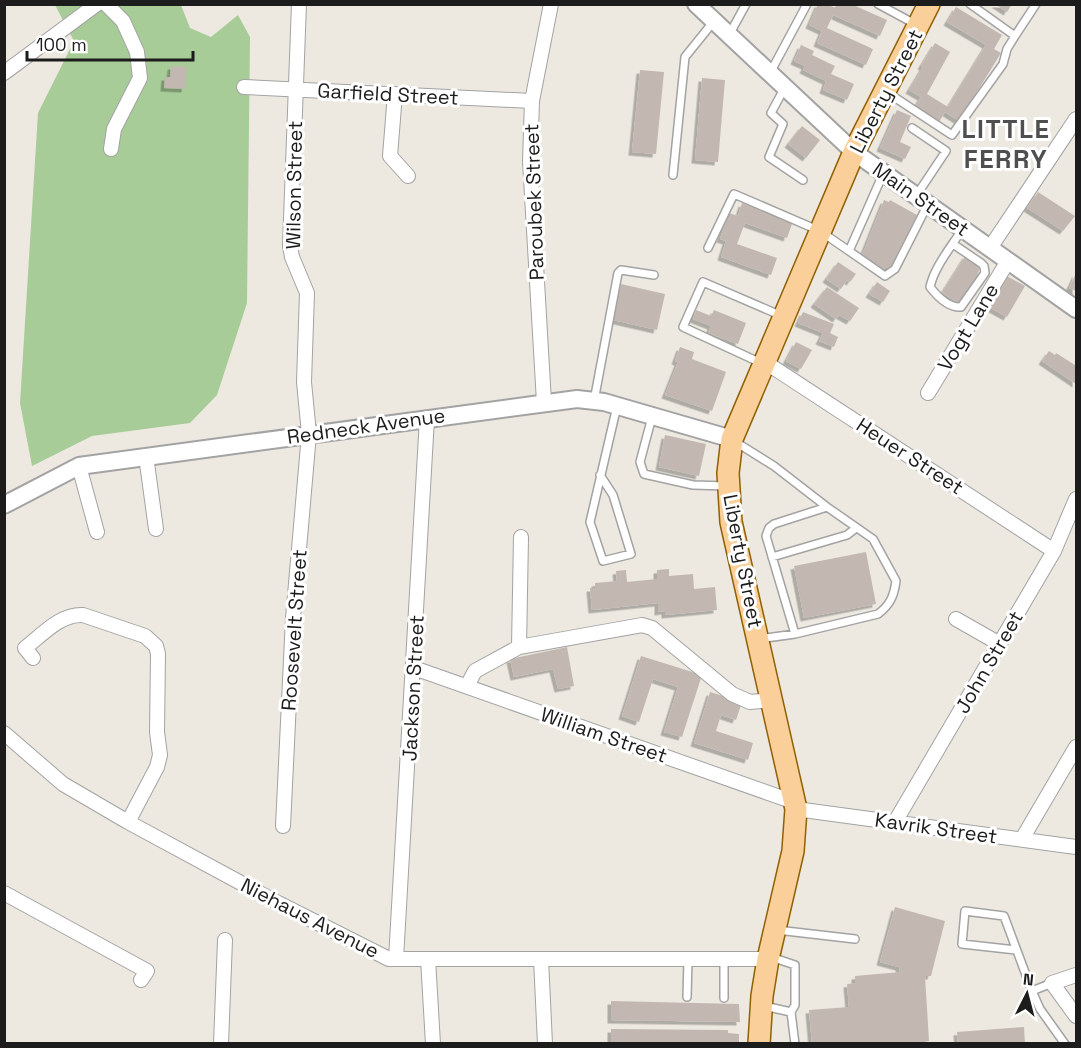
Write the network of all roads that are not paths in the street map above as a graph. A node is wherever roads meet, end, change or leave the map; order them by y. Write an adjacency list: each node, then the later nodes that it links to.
1 (97, 4): 17 (street)
2 (106, 4): 26 (street)
3 (299, 4): 20 (street, Wilson Street)
4 (551, 4): 23 (street, Paroubek Street)
5 (696, 4): 12 (street, Main Street)
6 (746, 4): 14 (lane)
7 (807, 4): 16 (lane)
8 (878, 4): 13 (lane)
9 (929, 4): 13 (main road, Liberty Street)
10 (970, 4): 15 (lane)
11 (1036, 4): 15 (lane)
12 (714, 21): 14 (street, Main Street); 29 (lane)
13 (918, 26): 21 (main road, Liberty Street)
14 (729, 35): 16 (street, Main Street)
15 (1015, 36): 21 (lane)
16 (770, 73): 19 (street, Main Street)
17 (4, 74)
18 (244, 87): 20 (street, Garfield Street)
19 (785, 87): 27 (street, Main Street); 31 (lane)
20 (296, 89): 22 (street, Garfield Street); 50 (street, Wilson Street)
21 (885, 91): 27 (main road, Liberty Street)
22 (395, 94): 23 (street, Garfield Street); 30 (street)
23 (532, 101): 46 (street, Paroubek Street)
24 (1077, 119): 37 (street)
25 (912, 128): 32 (lane)
26 (111, 149)
27 (854, 152): 28 (street, Main Street); 34 (main road, Liberty Street)
28 (884, 173): 32 (street, Main Street); 38 (lane)
29 (673, 175)
30 (408, 176)
31 (803, 180)
32 (922, 200): 33 (street, Main Street); 38 (lane)
33 (963, 228): 35 (lane); 37 (street, Main Street)
34 (820, 231): 36 (lane); 38 (lane); 42 (main road, Liberty Street)
35 (953, 244): 35 (lane)
36 (708, 248)
37 (990, 248): 39 (street, Main Street)
38 (849, 252)
39 (1008, 261): 41 (street, Main Street); 44 (street, Vogt Lane)
40 (654, 275): 45 (lane)
41 (1077, 309)
42 (784, 317): 43 (main road, Liberty Street); 43 (lane)
43 (764, 363): 51 (main road, Liberty Street); 63 (street, Heuer Street)
44 (928, 393)
45 (594, 401): 46 (street, Redneck Avenue); 47 (street, Redneck Avenue)
46 (544, 402): 49 (street, Redneck Avenue)
47 (617, 406): 48 (street, Redneck Avenue); 54 (lane)
48 (652, 417): 51 (street, Redneck Avenue); 55 (lane)
49 (428, 418): 50 (street, Redneck Avenue); 71 (street, Jackson Street)
50 (309, 434): 52 (street, Redneck Avenue); 79 (street, Roosevelt Street)
51 (732, 439): 55 (main road, Liberty Street); 58 (lane)
52 (146, 456): 53 (street, Redneck Avenue); 60 (street)
53 (79, 466): 57 (street, Redneck Avenue); 61 (street)
54 (600, 475): 54 (lane)
55 (728, 486): 67 (main road, Liberty Street)
56 (1077, 499): 63 (street, John Street)
57 (4, 505)
58 (827, 507): 59 (lane); 64 (lane)
59 (856, 528): 64 (lane); 66 (lane)
60 (156, 529)
61 (97, 532)
62 (521, 537): 69 (street)
63 (1054, 551): 68 (street, John Street)
64 (772, 557): 66 (lane)
65 (956, 619): 68 (street)
66 (795, 634): 67 (lane)
67 (757, 639): 73 (main road, Liberty Street)
68 (1000, 644): 78 (street, John Street)
69 (519, 647): 72 (street); 73 (street)
70 (33, 658): 77 (street)
71 (414, 668): 72 (street, William Street); 88 (street, Jackson Street)
72 (467, 686): 76 (street, William Street)
73 (771, 700): 76 (main road, Liberty Street)
74 (4, 733): 77 (street, Niehaus Avenue)
75 (1077, 747): 80 (street)
76 (795, 805): 78 (street, Kavrik Street); 83 (main road, Liberty Street)
77 (128, 822): 88 (street, Niehaus Avenue)
78 (895, 822): 80 (street, Kavrik Street)
79 (283, 826)
80 (1022, 839): 81 (street, Kavrik Street)
81 (1077, 847)
82 (4, 893): 94 (street)
83 (774, 930): 84 (lane); 87 (main road, Liberty Street)
84 (855, 939)
85 (225, 940): 102 (street)
86 (1016, 950): 86 (lane); 96 (lane)
87 (768, 958): 92 (street, Niehaus Avenue); 99 (main road, Liberty Street); 100 (lane)
88 (396, 959): 89 (street, Niehaus Avenue)
89 (428, 959): 90 (street, Niehaus Avenue); 103 (street)
90 (541, 959): 91 (street, Niehaus Avenue); 104 (street)
91 (688, 959): 92 (street, Niehaus Avenue); 97 (lane)
92 (724, 959): 98 (lane)
93 (1077, 975): 95 (street)
94 (141, 980)
95 (1052, 983): 96 (lane); 101 (street)
96 (1032, 991): 107 (lane)
97 (687, 997)
98 (724, 998)
99 (761, 1005): 100 (lane); 105 (main road, Liberty Street)
100 (791, 1012): 106 (lane)
101 (1077, 1016)
102 (221, 1044)
103 (433, 1044)
104 (545, 1044)
105 (759, 1044)
106 (795, 1044)
107 (1065, 1044)

